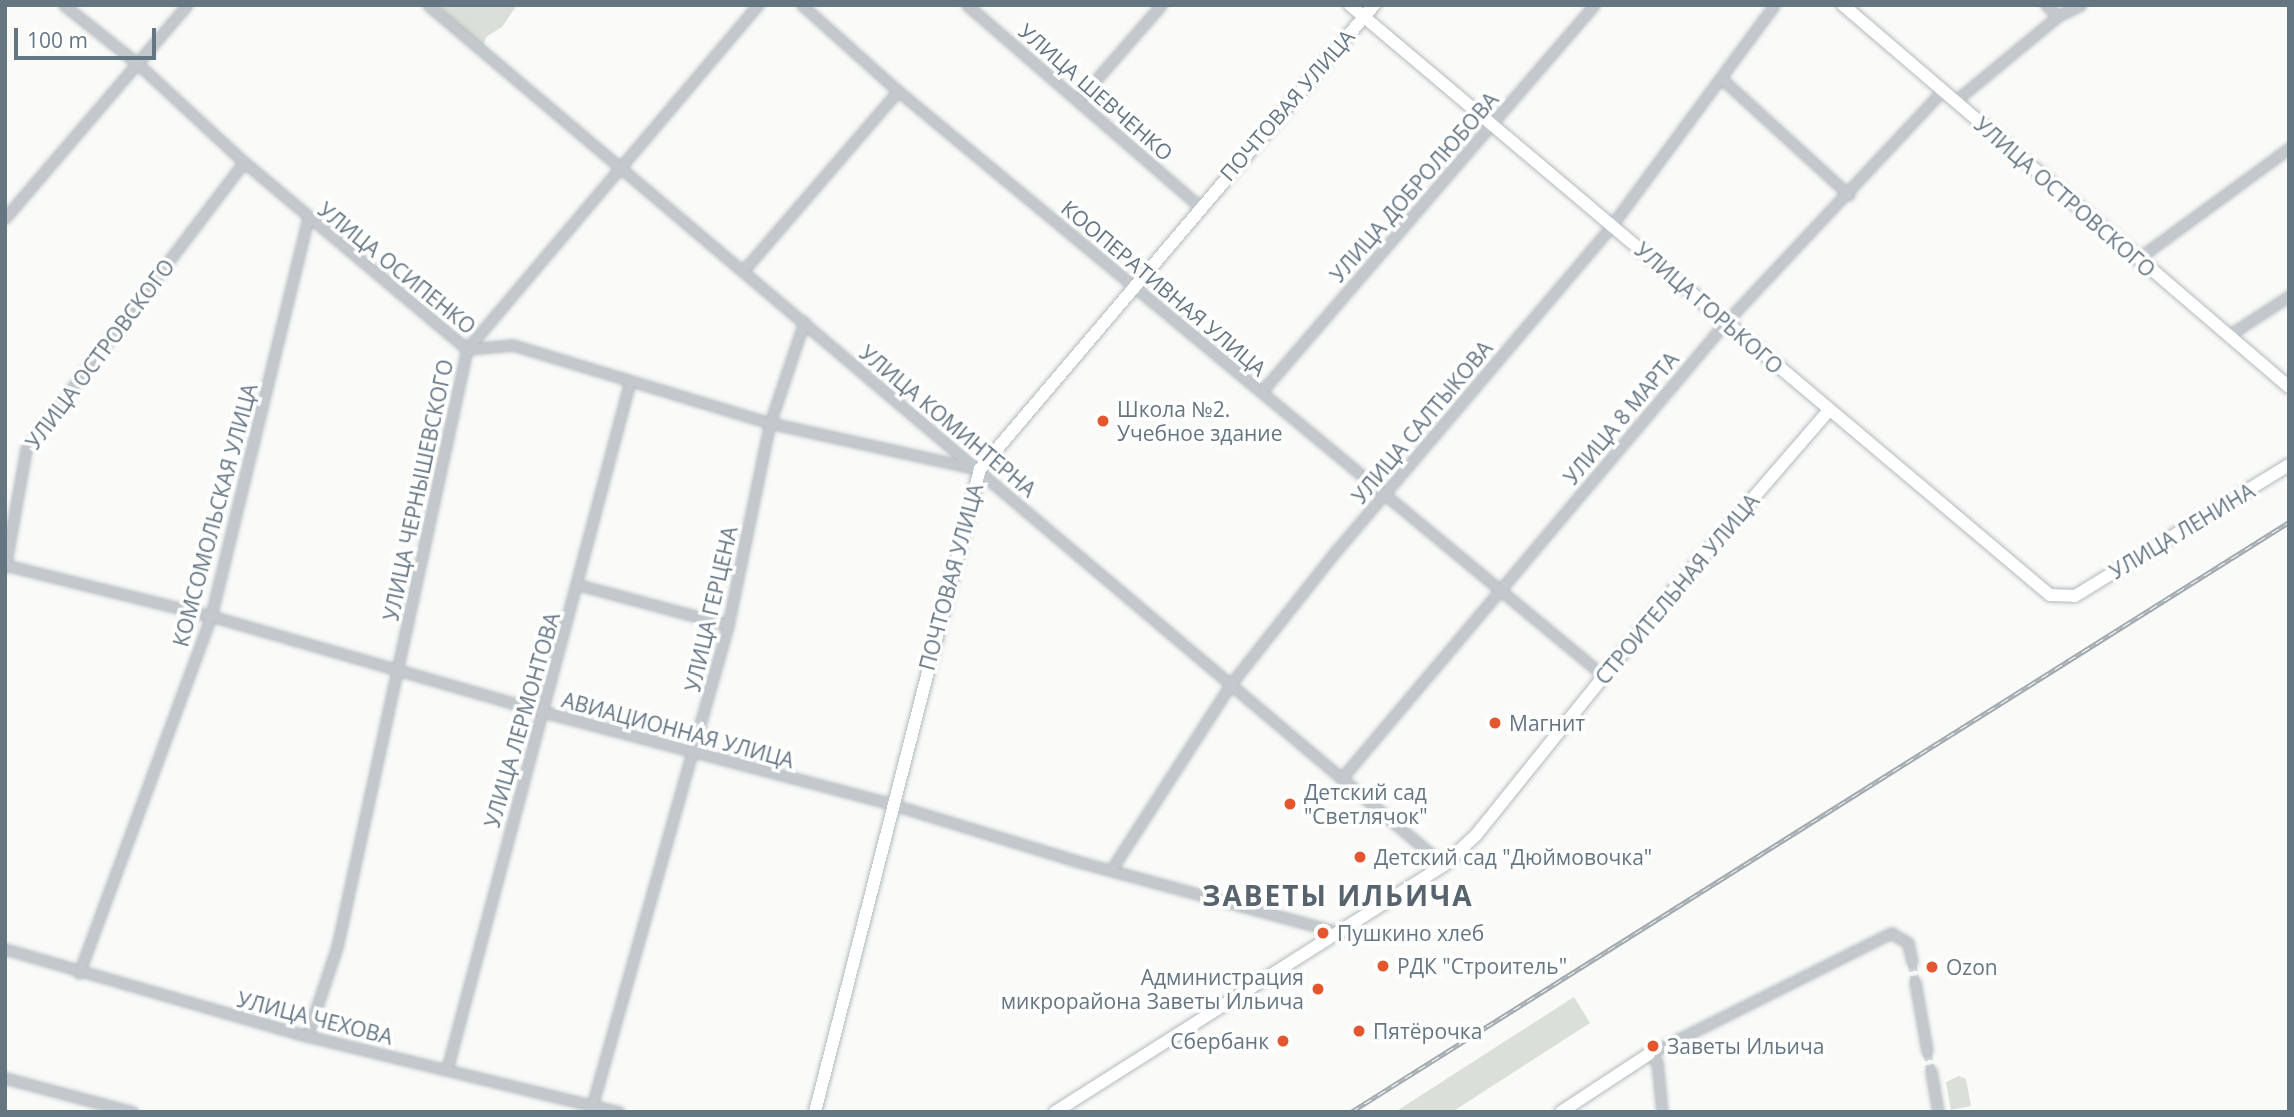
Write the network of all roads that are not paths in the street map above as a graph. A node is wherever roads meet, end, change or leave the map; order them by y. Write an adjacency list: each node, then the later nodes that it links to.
1 (64, 5): 17 (street, УЛИЦА ОСИПЕНКО)
2 (187, 5): 17 (street)
3 (428, 5): 26 (street, УЛИЦА КОМИНТЕРНА)
4 (758, 5): 26 (street, УЛИЦА ЧЕРНЫШЕВСКОГО)
5 (802, 5): 19 (street, КООПЕРАТИВНАЯ УЛИЦА)
6 (967, 5): 21 (street, УЛИЦА ШЕВЧЕНКО)
7 (1161, 5): 21 (street)
8 (1350, 5): 16 (street, УЛИЦА ГОРЬКОГО)
9 (1374, 5): 16 (street, ПОЧТОВАЯ УЛИЦА)
10 (1594, 5): 23 (street, УЛИЦА ДОБРОЛЮБОВА)
11 (1774, 5): 18 (street, УЛИЦА САЛТЫКОВА)
12 (1843, 5): 20 (street, УЛИЦА ОСТРОВСКОГО)
13 (2046, 5): 15 (street)
14 (2081, 5): 15 (street)
15 (2058, 16): 22 (street)
16 (1364, 17): 23 (street, УЛИЦА ГОРЬКОГО); 28 (street, ПОЧТОВАЯ УЛИЦА)
17 (138, 64): 25 (street, УЛИЦА ОСИПЕНКО); 29 (street)
18 (1722, 79): 27 (street); 31 (street, УЛИЦА САЛТЫКОВА)
19 (898, 91): 33 (street); 34 (street, КООПЕРАТИВНАЯ УЛИЦА)
20 (1941, 92): 22 (street, УЛИЦА ОСТРОВСКОГО); 27 (street, УЛИЦА 8 МАРТА)
21 (1080, 98): 28 (street, УЛИЦА ШЕВЧЕНКО)
22 (1954, 102): 32 (street, УЛИЦА ОСТРОВСКОГО)
23 (1490, 125): 31 (street, УЛИЦА ГОРЬКОГО); 42 (street, УЛИЦА ДОБРОЛЮБОВА)
24 (2289, 148): 32 (street)
25 (244, 162): 30 (street, УЛИЦА ОСИПЕНКО); 48 (street, УЛИЦА ОСТРОВСКОГО)
26 (618, 165): 33 (street, УЛИЦА КОМИНТЕРНА); 39 (street, УЛИЦА ЧЕРНЫШЕВСКОГО)
27 (1849, 195): 37 (street, УЛИЦА 8 МАРТА)
28 (1200, 206): 34 (street, ПОЧТОВАЯ УЛИЦА)
29 (5, 218)
30 (308, 218): 39 (street, УЛИЦА ОСИПЕНКО); 52 (street, КОМСОМОЛЬСКАЯ УЛИЦА)
31 (1612, 225): 37 (street, УЛИЦА ГОРЬКОГО); 47 (street, УЛИЦА САЛТЫКОВА)
32 (2136, 260): 38 (street, УЛИЦА ОСТРОВСКОГО)
33 (743, 271): 36 (street, УЛИЦА КОМИНТЕРНА)
34 (1133, 285): 42 (street, КООПЕРАТИВНАЯ УЛИЦА); 46 (street, ПОЧТОВАЯ УЛИЦА)
35 (2289, 296): 38 (street)
36 (804, 322): 44 (street, УЛИЦА ГЕРЦЕНА); 46 (street, УЛИЦА КОМИНТЕРНА)
37 (1725, 323): 43 (street, УЛИЦА ГОРЬКОГО); 50 (street, УЛИЦА 8 МАРТА)
38 (2229, 335): 41 (street, УЛИЦА ОСТРОВСКОГО)
39 (467, 349): 40 (street, УЛИЦА ОСИПЕНКО); 54 (street, УЛИЦА ЧЕРНЫШЕВСКОГО)
40 (630, 382): 44 (street, УЛИЦА ОСИПЕНКО); 49 (street, УЛИЦА ЛЕРМОНТОВА)
41 (2289, 387)
42 (1262, 391): 47 (street, КООПЕРАТИВНАЯ УЛИЦА)
43 (1829, 410): 51 (street, УЛИЦА ГОРЬКОГО); 55 (street, СТРОИТЕЛЬНАЯ УЛИЦА)
44 (770, 423): 46 (street, УЛИЦА ОСИПЕНКО); 53 (street, УЛИЦА ГЕРЦЕНА)
45 (2289, 465): 51 (street, УЛИЦА ЛЕНИНА)
46 (979, 469): 56 (street, УЛИЦА КОМИНТЕРНА); 60 (street, ПОЧТОВАЯ УЛИЦА)
47 (1384, 493): 50 (street, КООПЕРАТИВНАЯ УЛИЦА); 56 (street, УЛИЦА САЛТЫКОВА)
48 (5, 566): 52 (street, АВИАЦИОННАЯ УЛИЦА)
49 (579, 585): 53 (street); 57 (street, УЛИЦА ЛЕРМОНТОВА)
50 (1500, 588): 55 (street, КООПЕРАТИВНАЯ УЛИЦА); 59 (street, УЛИЦА 8 МАРТА)
51 (2075, 596)
52 (211, 616): 54 (street, АВИАЦИОННАЯ УЛИЦА); 66 (street, КОМСОМОЛЬСКАЯ УЛИЦА)
53 (728, 625): 58 (street, УЛИЦА ГЕРЦЕНА)
54 (396, 668): 57 (street, АВИАЦИОННАЯ УЛИЦА); 68 (street, УЛИЦА ЧЕРНЫШЕВСКОГО)
55 (1604, 676): 61 (street, СТРОИТЕЛЬНАЯ УЛИЦА)
56 (1230, 685): 59 (street, УЛИЦА КОМИНТЕРНА); 62 (street, УЛИЦА САЛТЫКОВА)
57 (540, 711): 58 (street, АВИАЦИОННАЯ УЛИЦА); 71 (street, УЛИЦА ЛЕРМОНТОВА)
58 (693, 751): 60 (street, АВИАЦИОННАЯ УЛИЦА); 74 (street, УЛИЦА ГЕРЦЕНА)
59 (1342, 779): 61 (street, УЛИЦА КОМИНТЕРНА)
60 (891, 804): 62 (street, АВИАЦИОННАЯ УЛИЦА); 77 (street, ПОЧТОВАЯ УЛИЦА)
61 (1444, 865): 63 (street, СТРОИТЕЛЬНАЯ УЛИЦА)
62 (1111, 870): 63 (street, АВИАЦИОННАЯ УЛИЦА)
63 (1341, 933): 78 (street, СТРОИТЕЛЬНАЯ УЛИЦА)
64 (5, 949): 66 (street, УЛИЦА ЧЕХОВА)
65 (1912, 962): 70 (street)
66 (79, 973): 68 (street, УЛИЦА ЧЕХОВА)
67 (1915, 982): 69 (street)
68 (307, 1036): 71 (street, УЛИЦА ЧЕХОВА)
69 (1927, 1051)
70 (1649, 1054): 79 (street); 80 (street)
71 (447, 1069): 74 (street, УЛИЦА ЧЕХОВА)
72 (1931, 1071): 81 (street)
73 (5, 1078): 75 (street)
74 (592, 1106): 76 (street, УЛИЦА ЧЕХОВА)
75 (134, 1112)
76 (619, 1112)
77 (815, 1112)
78 (1055, 1112)
79 (1561, 1112)
80 (1662, 1112)
81 (1938, 1112)

